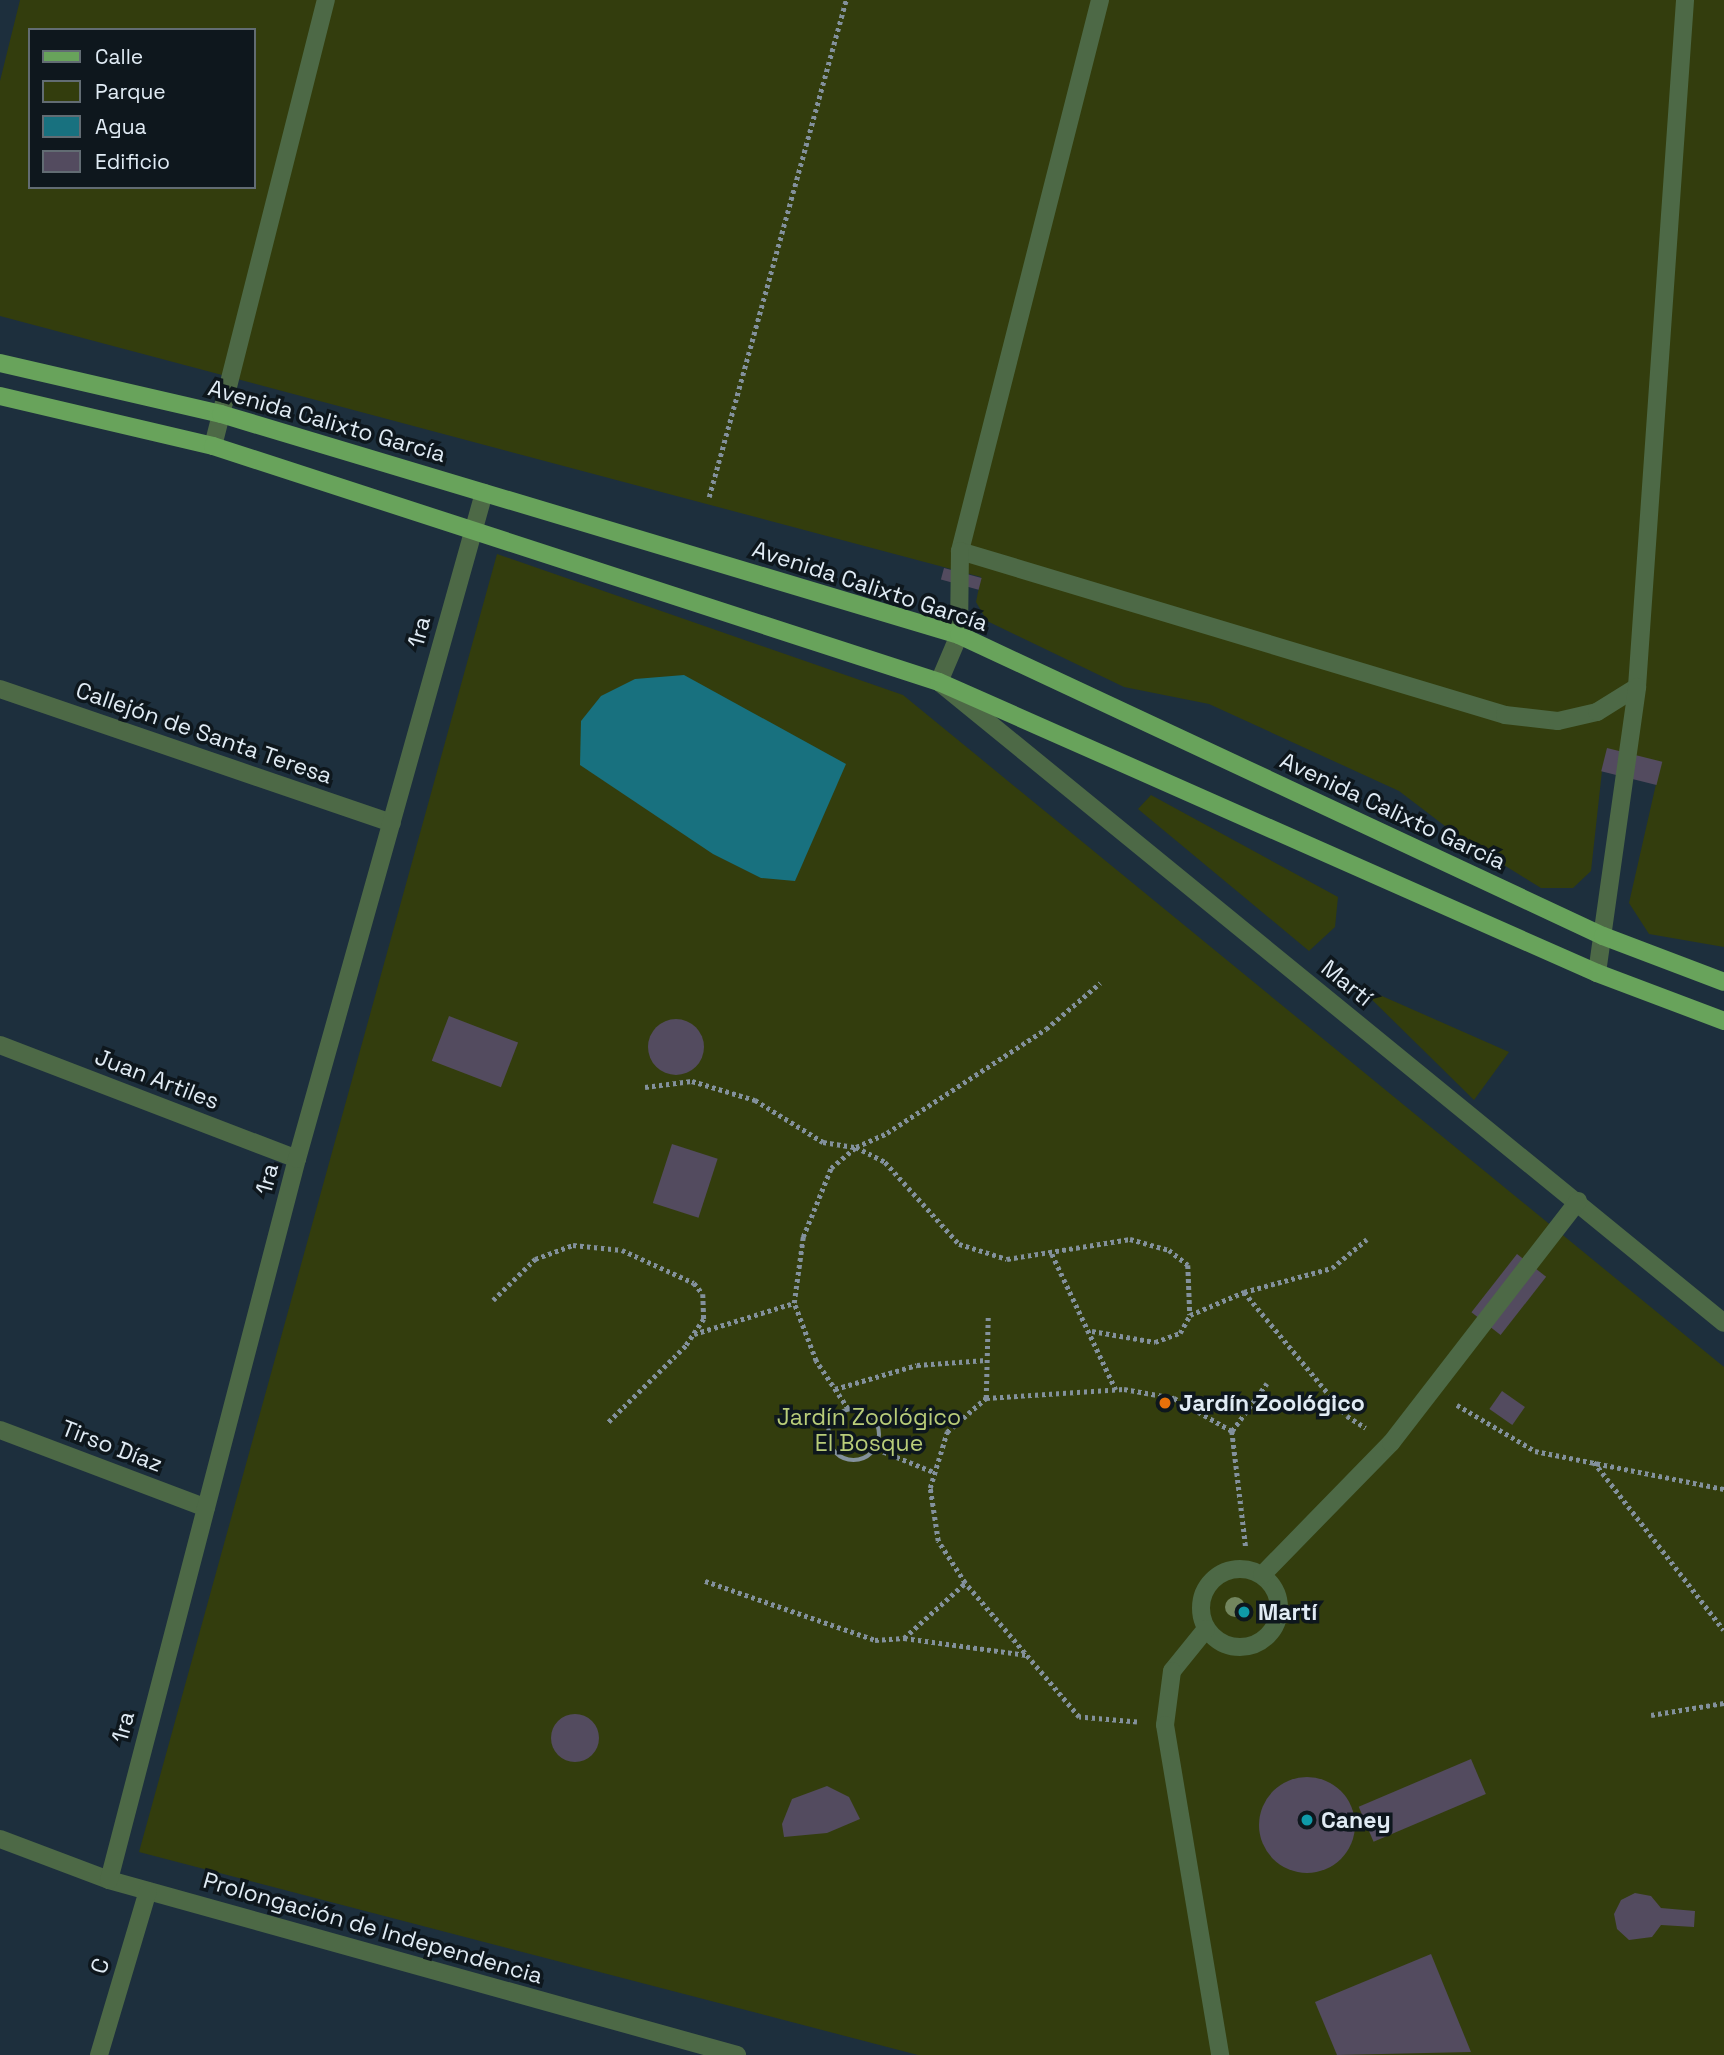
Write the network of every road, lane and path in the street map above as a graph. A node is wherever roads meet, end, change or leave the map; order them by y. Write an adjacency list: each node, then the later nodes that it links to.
1 (326, 0): 7 (street)
2 (846, 0): 10 (path)
3 (1100, 0): 12 (street)
4 (1685, 0): 15 (street)
5 (0, 363): 7 (main road, Avenida Calixto García)
6 (0, 396): 8 (main road)
7 (221, 414): 8 (street); 9 (main road, Avenida Calixto García)
8 (213, 446): 11 (main road)
9 (484, 493): 11 (street, 1ra); 13 (main road, Avenida Calixto García)
10 (709, 497)
11 (472, 531): 14 (main road); 17 (street, 1ra)
12 (960, 551): 13 (street); 15 (street)
13 (959, 635): 14 (street); 18 (main road, Avenida Calixto García)
14 (939, 682): 19 (main road); 27 (street, Martí)
15 (1637, 687): 18 (street)
16 (0, 689): 17 (street, Callejón de Santa Teresa)
17 (392, 822): 26 (street, 1ra)
18 (1603, 936): 19 (street); 20 (main road, Avenida Calixto García)
19 (1597, 972): 22 (main road)
20 (1724, 982)
21 (1100, 983): 25 (path)
22 (1724, 1021)
23 (0, 1045): 26 (street, Juan Artiles)
24 (646, 1087): 25 (path)
25 (856, 1147): 29 (path); 32 (path)
26 (297, 1159): 53 (street, 1ra)
27 (1577, 1201): 35 (street, Martí); 42 (street)
28 (1367, 1239): 30 (path)
29 (1052, 1254): 33 (path); 36 (path)
30 (1244, 1292): 33 (path); 48 (path)
31 (493, 1300): 37 (path)
32 (794, 1303): 37 (path); 40 (path)
33 (1190, 1315): 36 (path)
34 (988, 1316): 38 (path)
35 (1724, 1323)
36 (1093, 1331): 41 (path)
37 (694, 1334): 45 (path)
38 (986, 1360): 40 (path); 43 (path)
39 (1267, 1383): 47 (path)
40 (835, 1389): 44 (path)
41 (1116, 1390): 43 (path); 47 (path)
42 (1432, 1391): 48 (street); 50 (path)
43 (986, 1398): 51 (path)
44 (848, 1409): 49 (path); 49 (path)
45 (607, 1424)
46 (0, 1430): 53 (street, Tirso Díaz)
47 (1232, 1431): 54 (path)
48 (1391, 1443): 54 (street)
49 (877, 1449): 51 (path)
50 (1593, 1462): 52 (path); 58 (path)
51 (934, 1472): 56 (path)
52 (1724, 1489)
53 (206, 1508): 65 (street, 1ra)
54 (1255, 1573): 57 (street); 57 (street)
55 (705, 1581): 59 (path)
56 (965, 1583): 59 (path); 60 (path)
57 (1206, 1629): 63 (street)
58 (1724, 1630)
59 (904, 1638): 60 (path)
60 (1026, 1655): 63 (path)
61 (1724, 1703): 62 (path)
62 (1651, 1715)
63 (1165, 1725): 69 (street)
64 (0, 1839): 65 (street, Prolongación de Independencia)
65 (109, 1880): 66 (street, Prolongación de Independencia)
66 (148, 1891): 67 (street, C); 68 (street, Prolongación de Independencia)
67 (99, 2055)
68 (737, 2055)
69 (1220, 2055)

